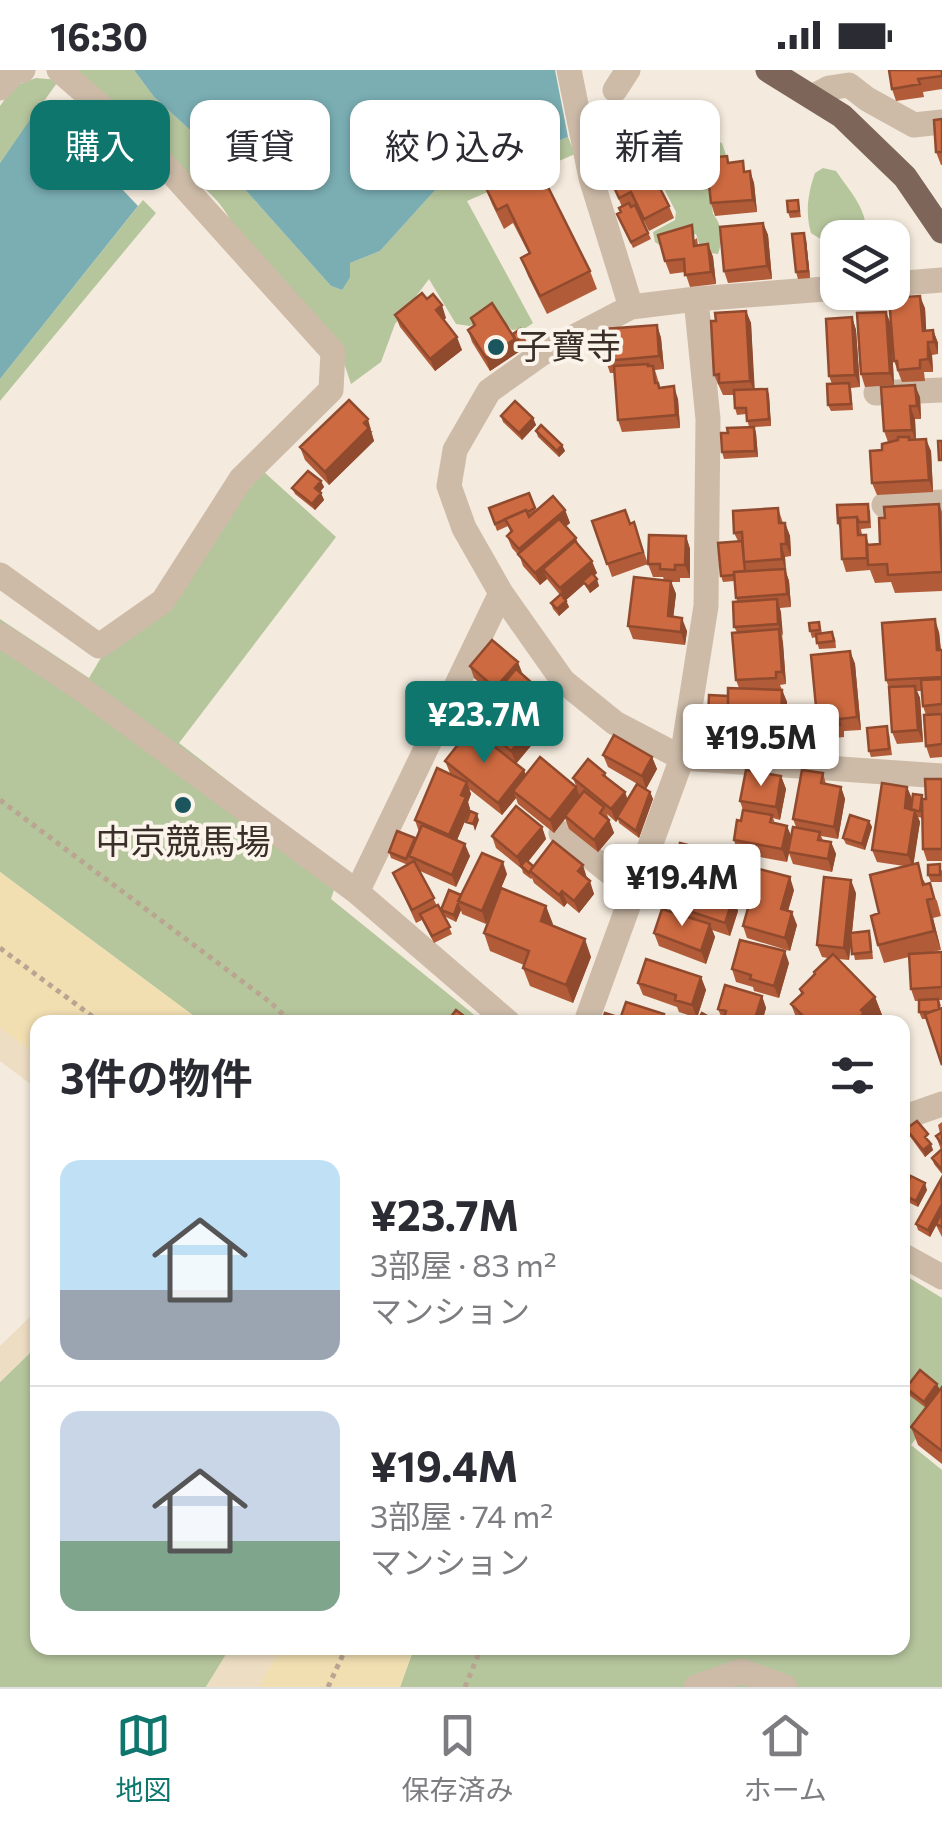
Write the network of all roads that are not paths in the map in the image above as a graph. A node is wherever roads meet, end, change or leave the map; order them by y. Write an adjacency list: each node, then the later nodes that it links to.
1 (23, 70): 5 (street)
2 (59, 70): 18 (street)
3 (570, 70): 13 (street)
4 (768, 70): 6 (main road)
5 (0, 88)
6 (812, 97): 7 (street); 8 (main road)
7 (942, 122)
8 (942, 231)
9 (942, 280): 10 (street)
10 (910, 283)
11 (820, 289): 12 (street)
12 (696, 299): 13 (street); 21 (street)
13 (631, 307): 19 (street)
14 (942, 390): 15 (street)
15 (876, 394)
16 (942, 502): 17 (street)
17 (884, 505)
18 (0, 575)
19 (501, 593): 21 (street); 24 (street)
20 (0, 635): 24 (street)
21 (682, 758): 22 (street); 25 (street)
22 (942, 776)
23 (561, 833): 25 (street)
24 (357, 892): 26 (street)
25 (634, 892): 27 (street)
26 (500, 1015)
27 (589, 1015)
28 (942, 1104): 29 (street)
29 (910, 1115)
30 (910, 1259): 31 (street)
31 (942, 1277)
32 (696, 1687): 33 (street)
33 (785, 1687)

